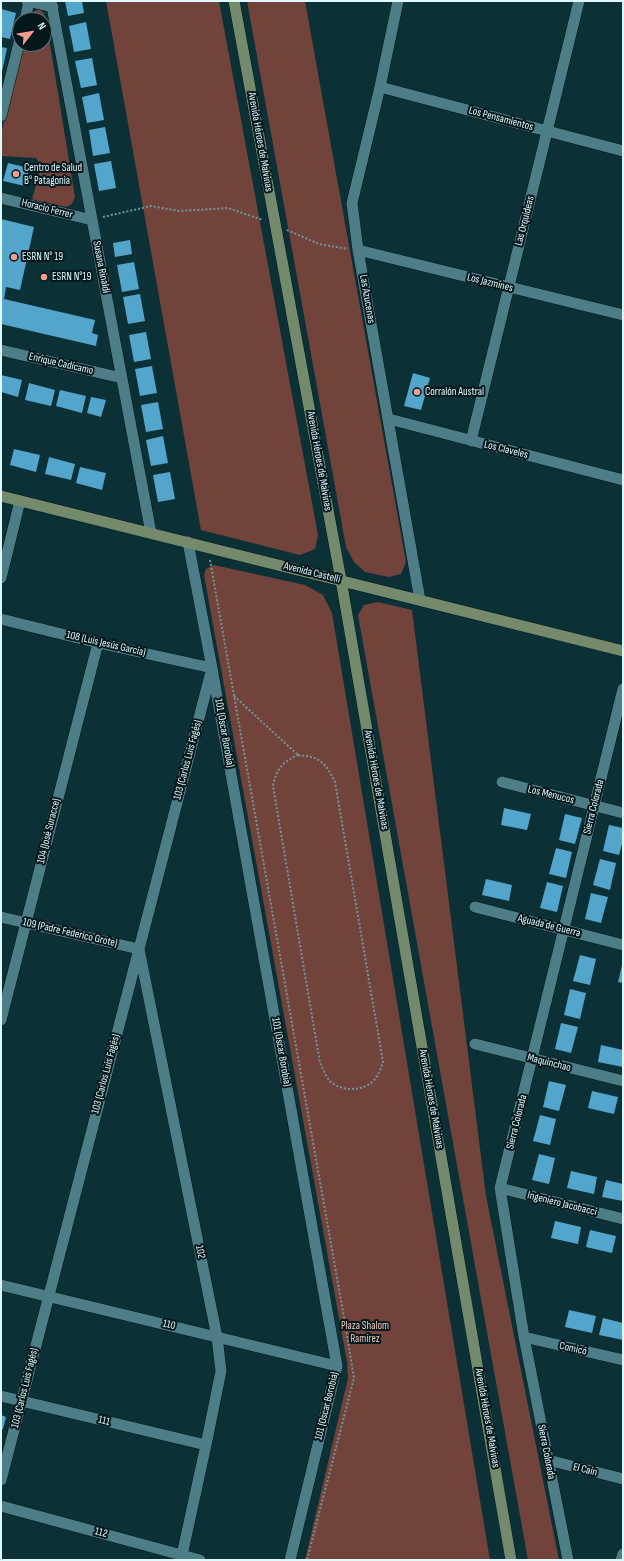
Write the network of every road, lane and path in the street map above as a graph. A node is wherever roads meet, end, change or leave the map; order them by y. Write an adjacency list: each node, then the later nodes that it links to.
1 (28, 1): 5 (street); 6 (street)
2 (234, 1): 14 (main road, Avenida Héroes de Malvinas)
3 (398, 1): 8 (street, Las Azucenas)
4 (579, 1): 10 (street, Las Orquídeas)
5 (52, 4): 13 (street, Susana Rinaldi)
6 (26, 12)
7 (17, 52): 9 (street)
8 (380, 88): 10 (street, Los Pensamientos); 15 (street, Las Azucenas)
9 (1, 116)
10 (547, 131): 11 (street, Los Pensamientos); 16 (street, Las Orquídeas)
11 (623, 151)
12 (1, 198): 13 (street, Horacio Ferrer)
13 (92, 220): 14 (path); 19 (street, Susana Rinaldi)
14 (275, 224): 15 (path); 28 (main road, Avenida Héroes de Malvinas)
15 (358, 250): 16 (street, Los Jazmines); 20 (street, Las Azucenas)
16 (509, 287): 17 (street, Los Jazmines); 21 (street, Las Orquídeas)
17 (623, 315)
18 (1, 350): 19 (street, Enrique Cadícamo)
19 (122, 378): 25 (street, Susana Rinaldi)
20 (389, 420): 21 (street, Los Claveles); 29 (street, Las Azucenas)
21 (471, 441): 22 (street, Los Claveles)
22 (623, 480)
23 (1, 496): 24 (main road, Avenida Castelli)
24 (20, 501): 25 (main road, Avenida Castelli); 27 (street)
25 (151, 533): 26 (main road, Avenida Castelli)
26 (188, 542): 28 (main road, Avenida Castelli); 33 (street, 101 (Oscar Borobia))
27 (1, 578)
28 (341, 580): 29 (main road, Avenida Castelli); 69 (main road, Avenida Héroes de Malvinas)
29 (420, 600): 32 (main road, Avenida Castelli)
30 (1, 619): 31 (street, 108 (Luis Jesús García))
31 (98, 642): 33 (street, 108 (Luis Jesús García)); 42 (street, 104 (José Suracce))
32 (623, 650)
33 (212, 668): 45 (street, 103 (Carlos Luis Fagés)); 57 (street, 101 (Oscar Borobia))
34 (623, 689): 38 (street, Sierra Colorada)
35 (234, 696): 36 (path)
36 (298, 755): 36 (path)
37 (502, 782): 38 (street, Los Menucos)
38 (594, 806): 39 (street, Los Menucos); 43 (street, Sierra Colorada)
39 (623, 813)
40 (475, 907): 43 (street, Aguada de Guerra)
41 (1, 917): 42 (street, 109 (Padre Federico Grote))
42 (26, 923): 45 (street, 109 (Padre Federico Grote)); 46 (street, 104 (José Suracce))
43 (564, 930): 44 (street, Aguada de Guerra); 48 (street, Sierra Colorada)
44 (623, 945)
45 (139, 950): 53 (street, 103 (Carlos Luis Fagés)); 54 (street, 102)
46 (1, 1020)
47 (475, 1044): 48 (street, Maquinchao)
48 (532, 1059): 49 (street, Maquinchao); 50 (street, Sierra Colorada)
49 (623, 1081)
50 (500, 1188): 51 (street, Ingeniero Jacobacci); 55 (street, Sierra Colorada)
51 (623, 1219)
52 (1, 1285): 53 (street, 110)
53 (48, 1296): 54 (street, 110); 59 (street, 103 (Carlos Luis Fagés))
54 (217, 1337): 57 (street, 110); 60 (street, 102)
55 (524, 1337): 56 (street, Comicó); 61 (street, Sierra Colorada)
56 (623, 1360)
57 (337, 1366): 68 (street, 101 (Oscar Borobia))
58 (1, 1396): 59 (street, 111)
59 (21, 1400): 60 (street, 111); 63 (street, 103 (Carlos Luis Fagés))
60 (206, 1445): 66 (street, 102)
61 (548, 1460): 62 (street, El Caín); 70 (street, Sierra Colorada)
62 (623, 1479)
63 (1, 1480)
64 (1, 1506): 66 (street, 112)
65 (623, 1554): 71 (street)
66 (182, 1555): 67 (street, 112)
67 (200, 1560)
68 (290, 1560)
69 (512, 1560)
70 (568, 1560)
71 (622, 1560)

